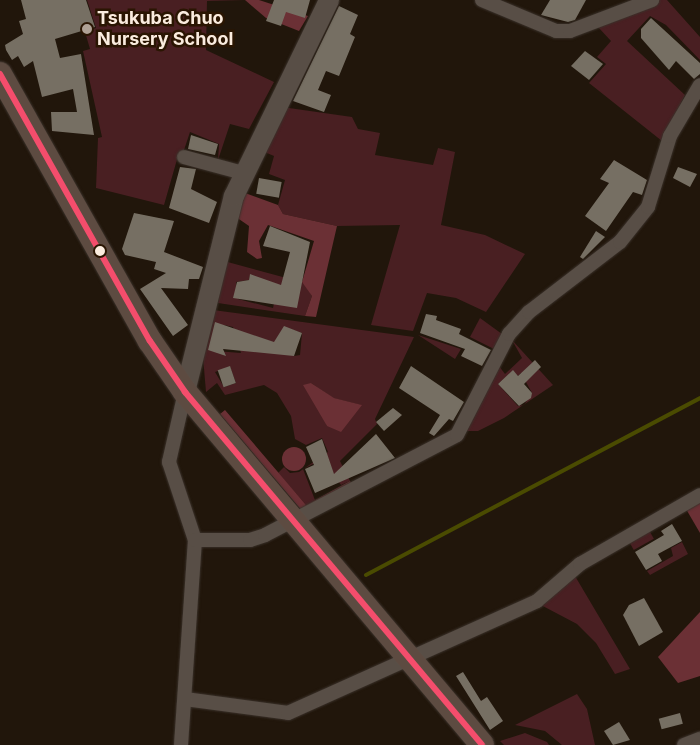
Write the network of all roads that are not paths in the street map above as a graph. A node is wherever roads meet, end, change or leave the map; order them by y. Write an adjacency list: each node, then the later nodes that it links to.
1 (329, 0): 7 (main road)
2 (482, 0): 3 (street)
3 (652, 0)
4 (0, 74): 8 (highway)
5 (700, 85): 10 (street)
6 (184, 157): 7 (street)
7 (243, 173): 8 (main road)
8 (185, 392): 10 (highway); 11 (street)
9 (700, 495): 12 (street)
10 (295, 521): 11 (street); 12 (highway)
11 (194, 540): 13 (street)
12 (410, 660): 13 (street); 16 (highway)
13 (185, 700): 15 (street)
14 (700, 739): 17 (street)
15 (181, 745)
16 (482, 745)
17 (684, 745)

